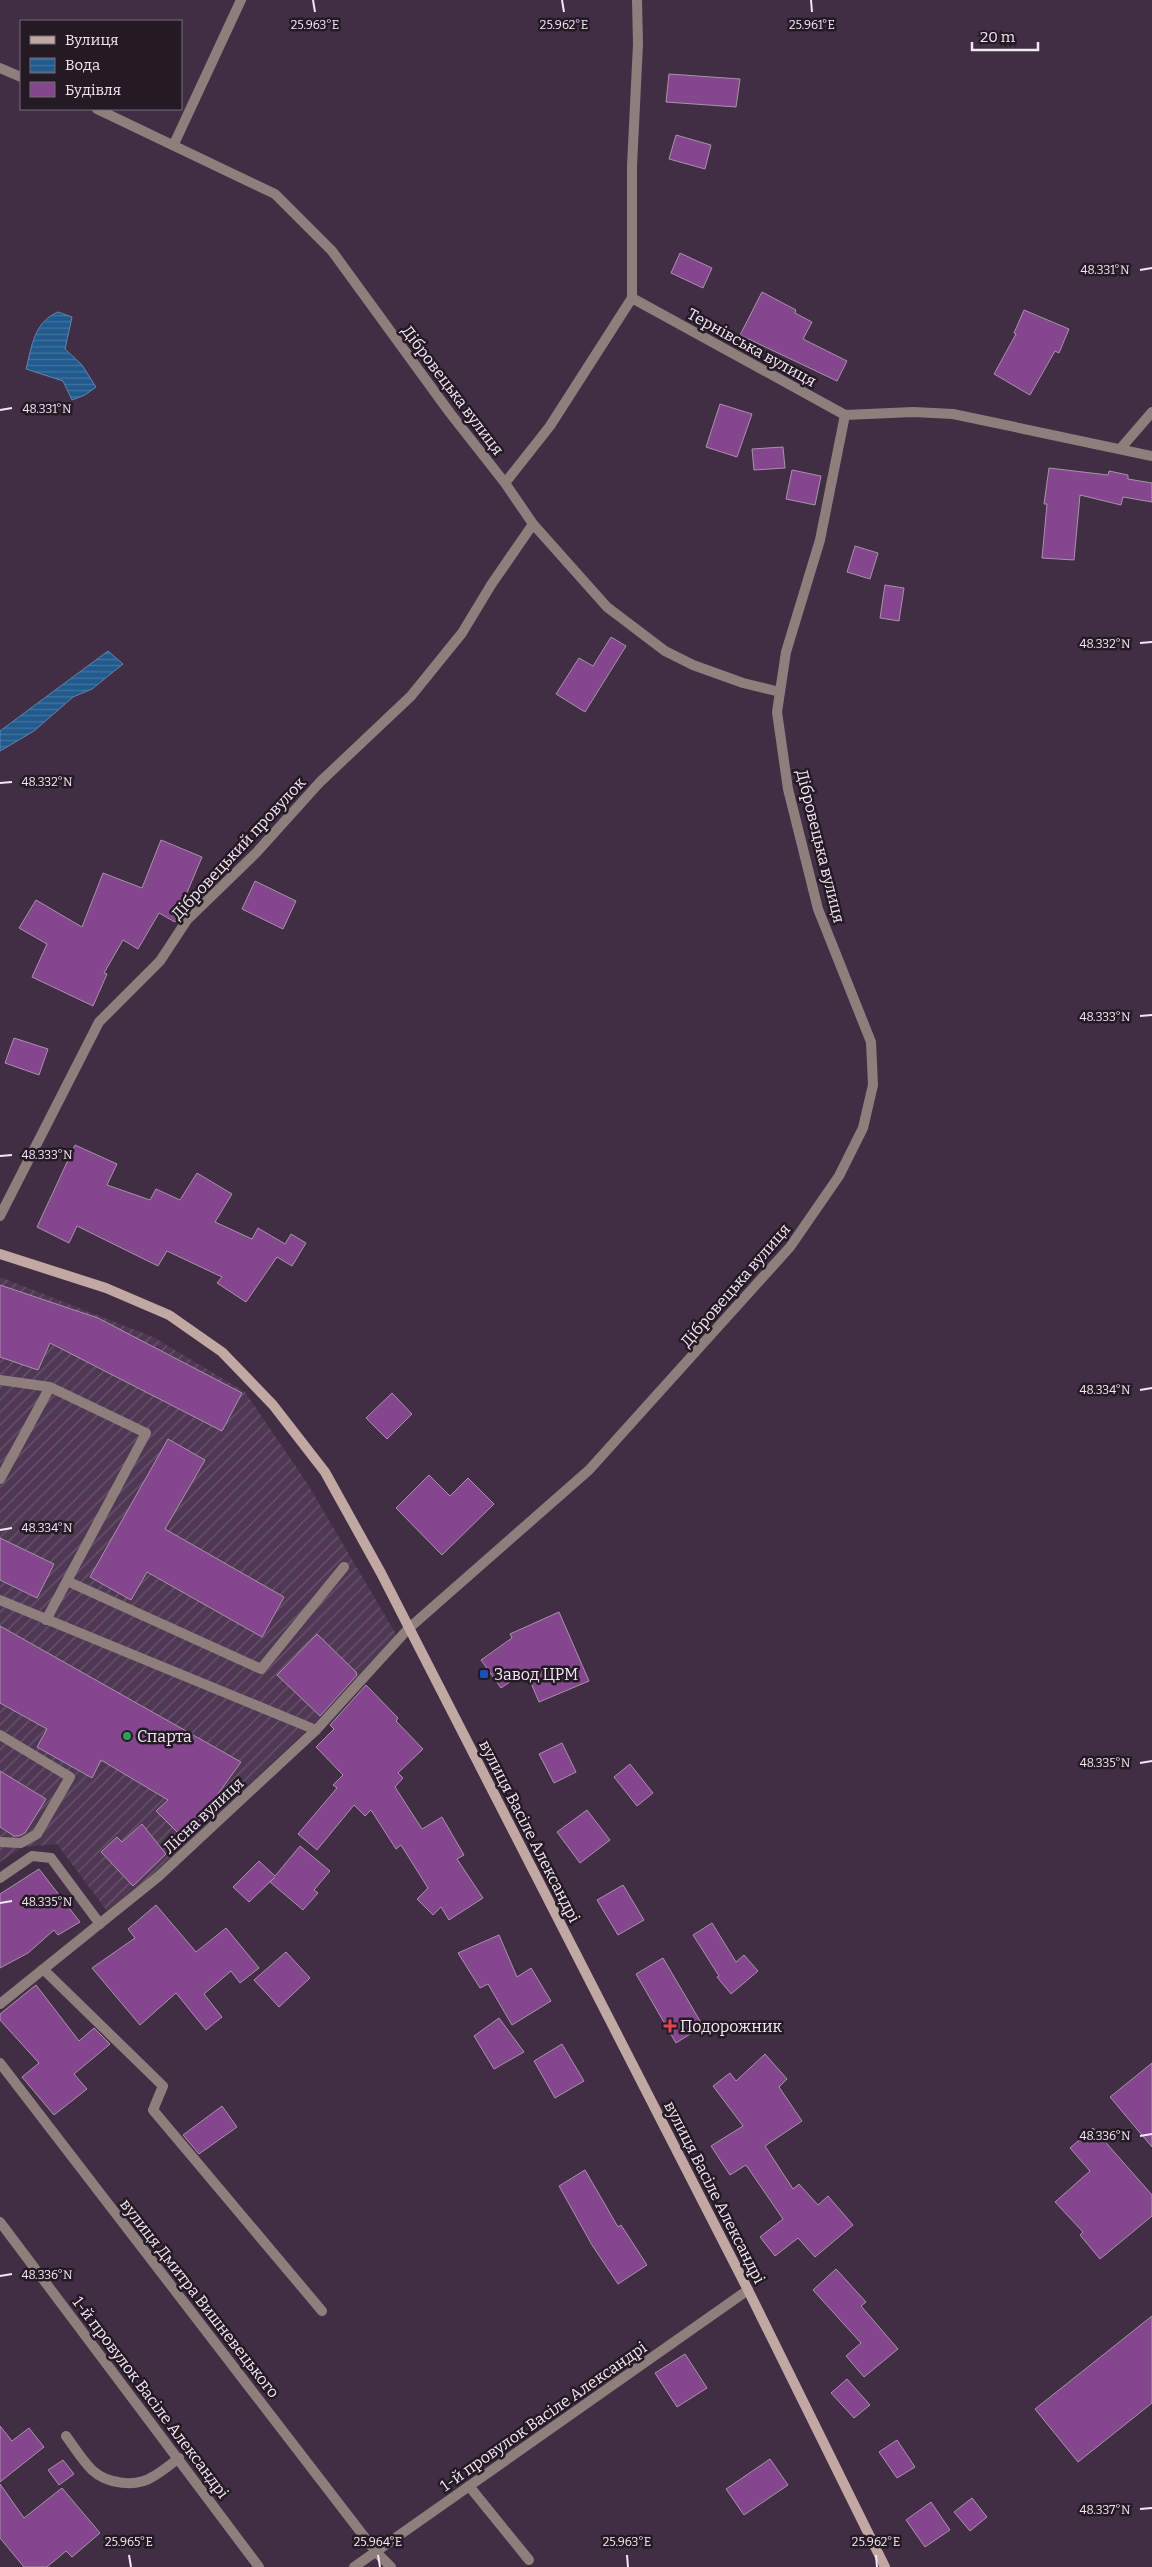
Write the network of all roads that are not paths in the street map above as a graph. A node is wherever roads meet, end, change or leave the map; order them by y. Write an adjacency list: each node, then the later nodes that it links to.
1 (241, 0): 6 (street)
2 (637, 0): 7 (street)
3 (0, 68): 4 (street)
4 (20, 77)
5 (99, 110): 6 (street, Дібровецька вулиця)
6 (174, 144): 12 (street, Дібровецька вулиця)
7 (632, 298): 9 (street, Тернівська вулиця); 12 (street)
8 (1152, 412): 10 (street)
9 (845, 415): 10 (street); 14 (street, Дібровецька вулиця)
10 (1121, 448): 11 (street)
11 (1152, 456)
12 (505, 483): 13 (street, Дібровецька вулиця)
13 (533, 524): 14 (street, Дібровецька вулиця); 15 (street, Дібровецький провулок)
14 (780, 692): 24 (street, Дібровецька вулиця)
15 (0, 1216)
16 (0, 1254): 24 (main road, вулиця Васіле Александрі)
17 (0, 1380): 18 (street)
18 (50, 1387): 19 (street); 21 (street)
19 (0, 1479)
20 (344, 1568): 21 (street)
21 (68, 1581): 23 (street)
22 (0, 1600): 23 (street)
23 (46, 1620): 25 (street)
24 (408, 1629): 25 (street, Лісна вулиця); 34 (main road, вулиця Васіле Александрі)
25 (316, 1730): 29 (street, Лісна вулиця)
26 (0, 1735): 27 (street)
27 (0, 1842)
28 (0, 1878): 29 (street)
29 (100, 1924): 30 (street, Лісна вулиця)
30 (43, 1970): 31 (street, Лісна вулиця); 35 (street)
31 (0, 2004)
32 (0, 2062): 39 (street, вулиця Дмитра Вишневецького)
33 (0, 2222): 37 (street, 1-й провулок Васіле Александрі)
34 (748, 2290): 38 (street, 1-й провулок Васіле Александрі); 44 (main road, вулиця Васіле Александрі)
35 (322, 2311)
36 (66, 2436): 37 (street)
37 (179, 2458): 41 (street, 1-й провулок Васіле Александрі)
38 (469, 2486): 39 (street, 1-й провулок Васіле Александрі); 40 (street)
39 (376, 2552): 42 (street, 1-й провулок Васіле Александрі); 43 (street, вулиця Дмитра Вишневецького)
40 (529, 2560)
41 (259, 2567)
42 (354, 2567)
43 (391, 2567)
44 (885, 2567)

